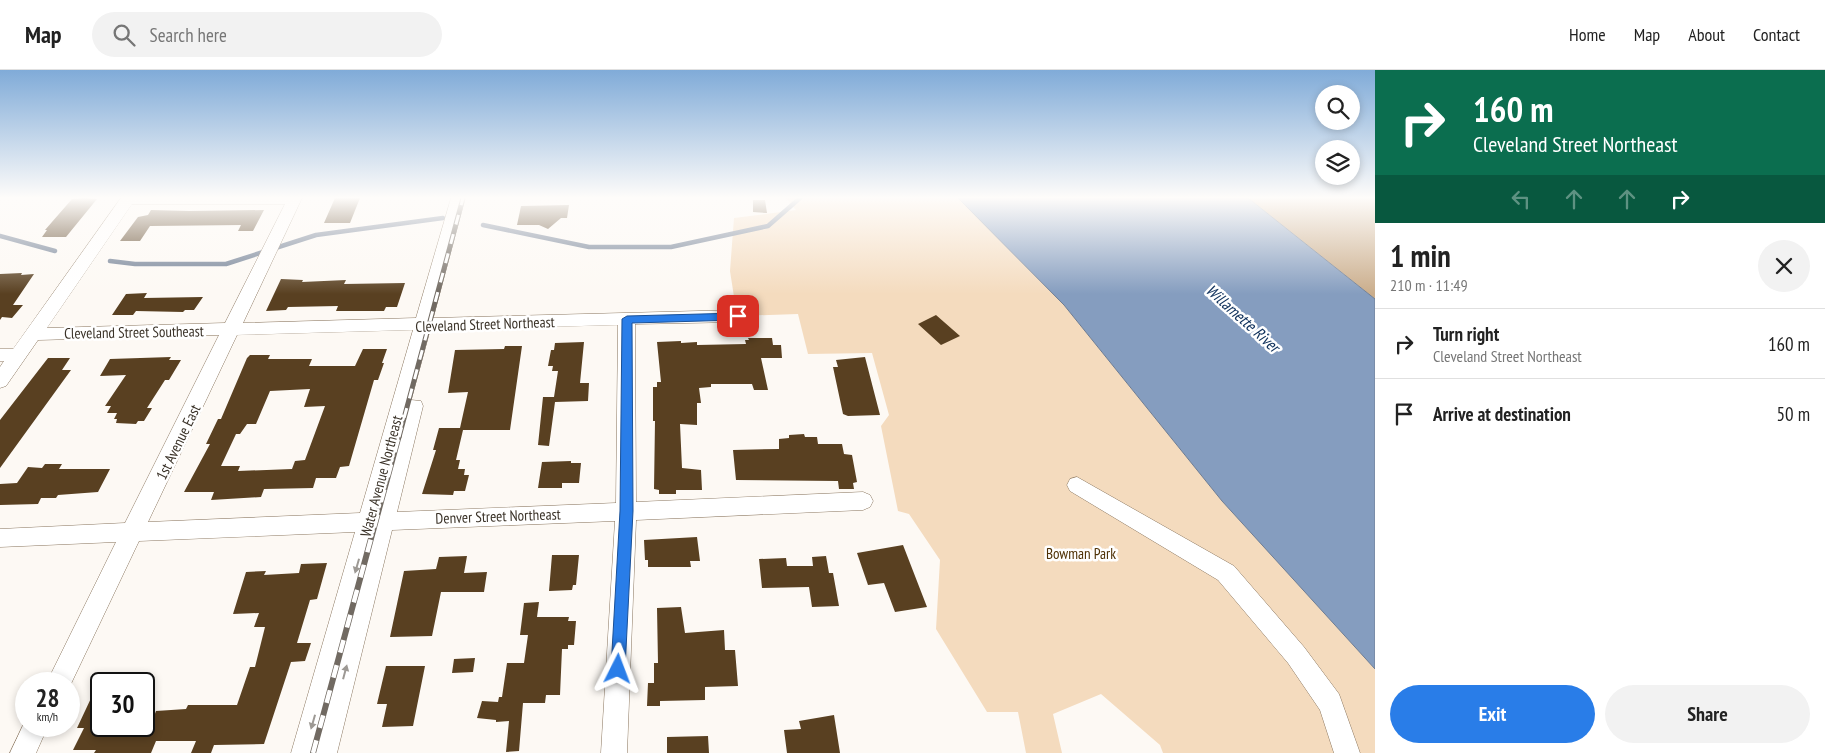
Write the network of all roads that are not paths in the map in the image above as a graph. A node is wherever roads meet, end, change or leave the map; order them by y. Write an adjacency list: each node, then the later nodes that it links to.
1 (107, 230): 9 (street)
2 (279, 230): 8 (street, 1st Avenue East)
3 (450, 230): 7 (street, Water Avenue Northeast)
4 (456, 230): 7 (street, Water Avenue Northeast)
5 (738, 316): 6 (street, Cleveland Street Northeast)
6 (627, 319): 7 (street, Cleveland Street Northeast); 15 (street)
7 (428, 325): 8 (street, Cleveland Street Northeast); 16 (street, Water Avenue Northeast)
8 (232, 330): 9 (street, Cleveland Street Southeast); 17 (street, 1st Avenue East)
9 (35, 334): 11 (street)
10 (0, 355): 11 (street)
11 (20, 355): 12 (street)
12 (0, 381)
13 (1077, 485): 25 (street)
14 (863, 501): 15 (street, Denver Street Northeast)
15 (626, 511): 16 (street, Denver Street Northeast); 24 (street)
16 (377, 521): 17 (street, Denver Street Northeast); 22 (street, Water Avenue Northeast, one-way to 22); 23 (street, Water Avenue Northeast, one-way to 16)
17 (134, 531): 18 (street, Denver Street Northeast); 19 (street, 1st Avenue East)
18 (0, 538)
19 (64, 672)
20 (31, 737): 21 (street)
21 (23, 753)
22 (304, 753)
23 (324, 753)
24 (614, 753)
25 (1347, 753)

